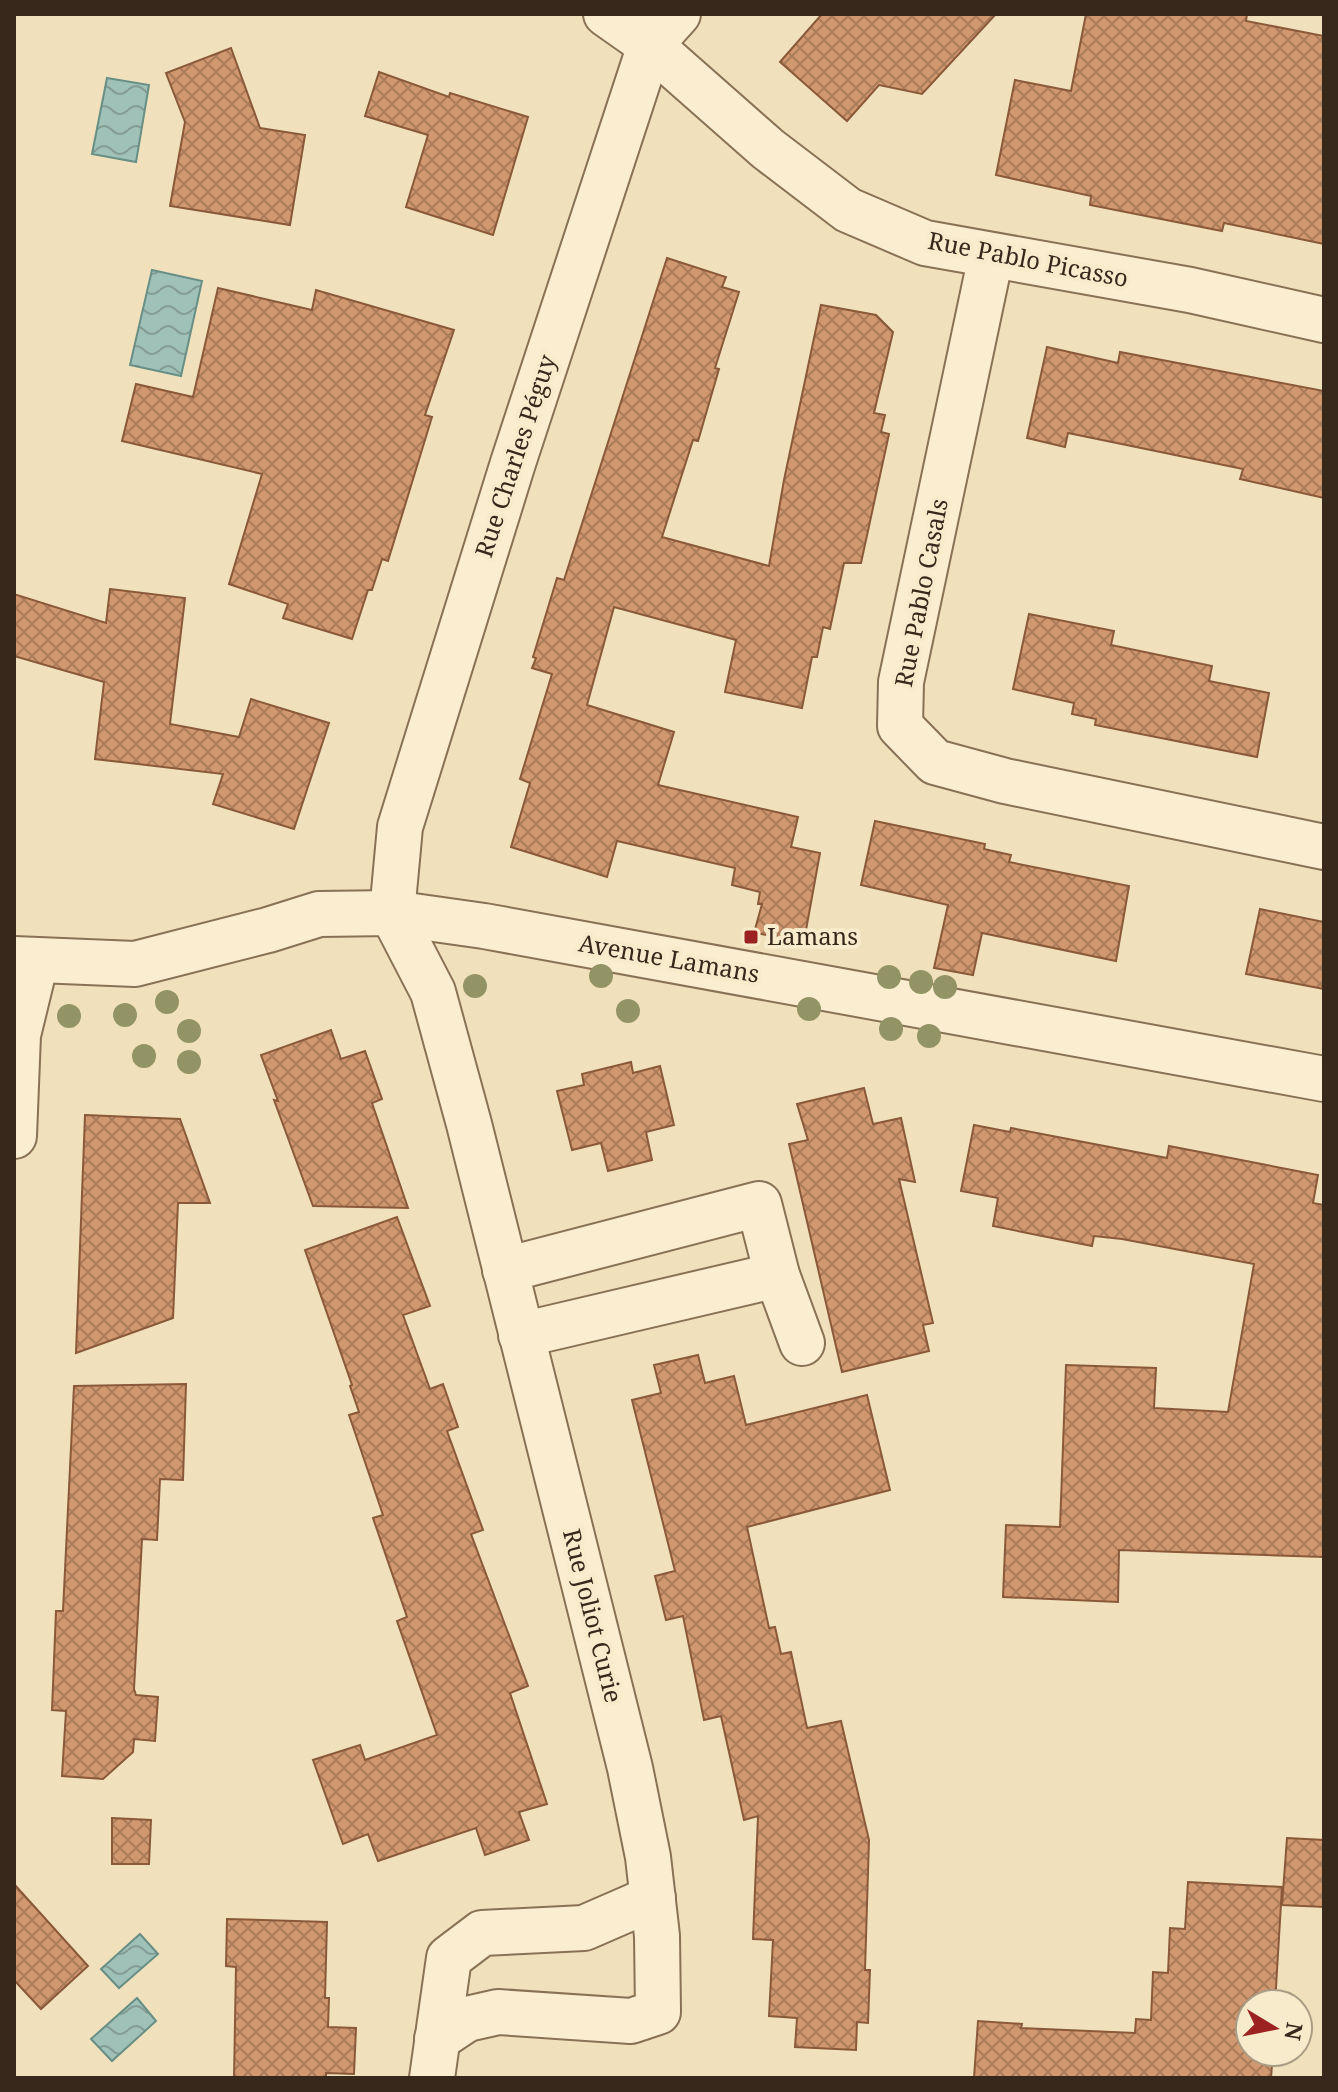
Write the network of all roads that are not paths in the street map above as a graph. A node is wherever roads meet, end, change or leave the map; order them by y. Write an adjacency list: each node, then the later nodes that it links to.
1 (606, 14): 3 (street, Rue Pablo Picasso)
2 (678, 14): 3 (street, Rue Charles Péguy)
3 (650, 45): 4 (street, Rue Pablo Picasso); 7 (street, Rue Charles Péguy)
4 (991, 256): 5 (street, Rue Pablo Picasso); 6 (street, Rue Pablo Casals)
5 (1324, 320)
6 (1324, 847)
7 (392, 913): 8 (street, Avenue Lamans); 9 (street, Avenue Lamans); 11 (street, Rue Joliot Curie)
8 (25, 960): 10 (street)
9 (1324, 1079)
10 (14, 1136)
11 (505, 1270): 12 (street); 13 (street, Rue Joliot Curie)
12 (777, 1275): 13 (street); 14 (street)
13 (521, 1335): 15 (street, Rue Joliot Curie)
14 (802, 1343)
15 (653, 1898): 16 (street, Rue Joliot Curie); 16 (street, Rue Joliot Curie)
16 (434, 2058)

